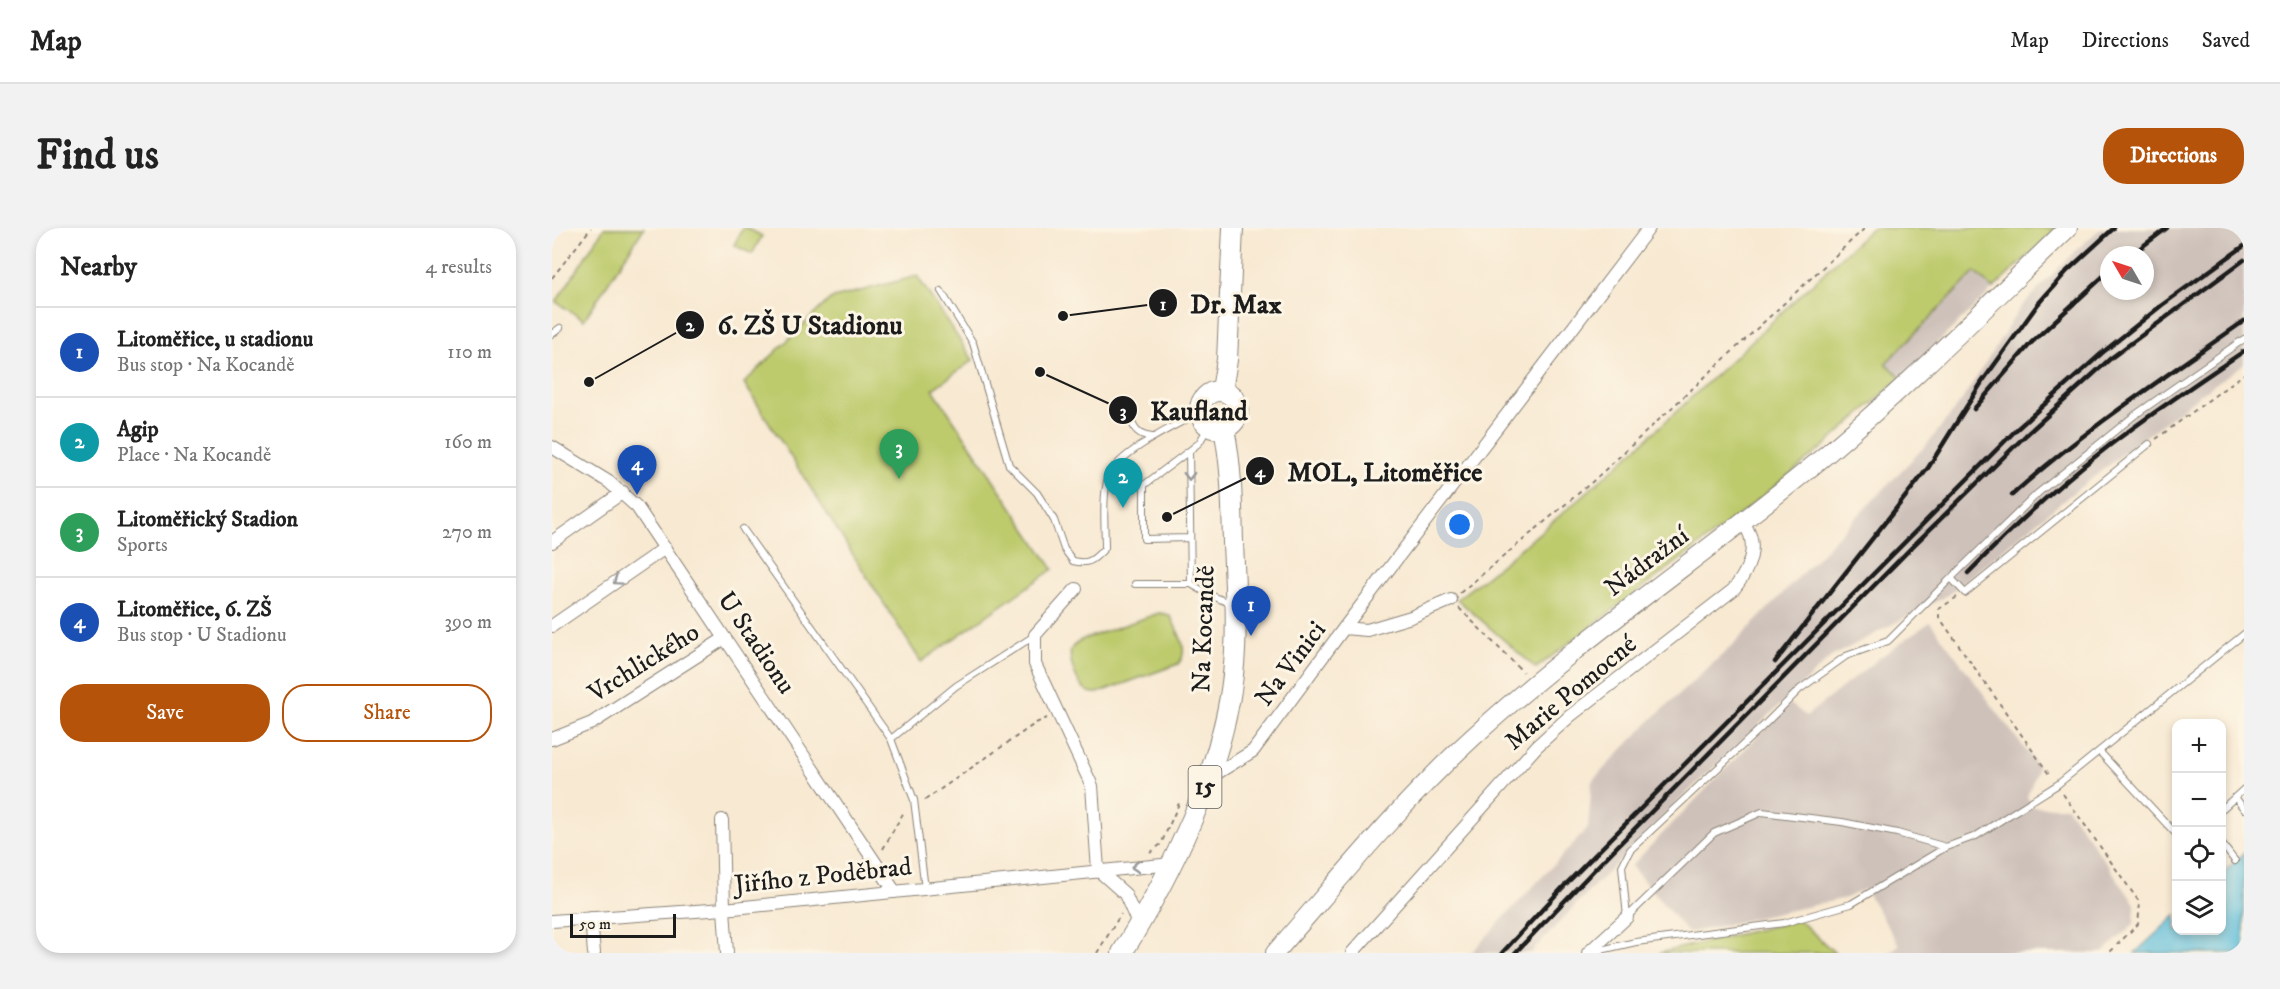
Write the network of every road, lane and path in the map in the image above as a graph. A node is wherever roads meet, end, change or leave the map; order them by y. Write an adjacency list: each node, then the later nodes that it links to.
1 (591, 228): 6 (path)
2 (1233, 228): 12 (main road)
3 (1649, 228): 33 (street)
4 (1865, 228): 30 (path)
5 (2068, 228): 20 (main road, Nádražní)
6 (552, 278)
7 (941, 291): 15 (lane)
8 (560, 328): 9 (lane)
9 (552, 334)
10 (2244, 339): 25 (lane)
11 (2244, 374): 16 (path)
12 (1222, 390): 14 (main road); 14 (main road)
13 (1130, 417): 15 (lane)
14 (1212, 422): 15 (lane); 18 (lane); 31 (main road, Na Kocandě / 15)
15 (1153, 437)
16 (2149, 444): 29 (lane)
17 (552, 447): 19 (street, U Stadionu)
18 (1189, 451): 22 (lane, one-way to 22); 22 (lane)
19 (623, 492): 23 (street); 24 (street, U Stadionu)
20 (1743, 521): 37 (main road, Nádražní); 72 (street, Marie Pomocné)
21 (743, 530): 40 (lane)
22 (1190, 538): 27 (lane)
23 (552, 542)
24 (665, 548): 32 (street, one-way to 32); 36 (street, U Stadionu)
25 (1952, 578): 29 (lane); 63 (lane)
26 (1135, 584): 27 (lane)
27 (1191, 584): 31 (lane)
28 (1076, 589): 35 (street)
29 (1965, 593): 43 (path)
30 (1450, 600): 33 (street, Na Vinici); 37 (path)
31 (1236, 605): 42 (main road, Na Kocandě / 15)
32 (552, 626)
33 (1344, 628): 42 (street, Na Vinici)
34 (2244, 634): 41 (lane)
35 (1035, 635): 38 (street); 40 (lane)
36 (725, 638): 39 (street, Vrchlického); 54 (street, U Stadionu)
37 (1533, 682): 71 (main road, Nádražní)
38 (1058, 713): 48 (path); 58 (street)
39 (552, 739)
40 (891, 739): 48 (lane)
41 (2099, 751): 43 (lane); 51 (lane)
42 (1209, 778): 56 (main road, Na Kocandě / 15)
43 (2057, 785): 52 (lane); 74 (path)
44 (2244, 789): 46 (lane)
45 (1184, 793): 57 (path)
46 (2235, 797): 47 (lane); 49 (lane)
47 (2226, 805)
48 (915, 807): 54 (path); 59 (lane)
49 (2244, 809)
50 (722, 820): 62 (street)
51 (2172, 830)
52 (1946, 847): 63 (lane); 73 (lane)
53 (2226, 849): 55 (lane)
54 (873, 859): 60 (street, U Stadionu)
55 (2235, 861)
56 (1172, 864): 57 (street, Jiřího z Poděbrad); 66 (main road, Na Kocandě / 15)
57 (1140, 867): 58 (street, Jiřího z Poděbrad, one-way to 58)
58 (1098, 870): 59 (street, Jiřího z Poděbrad); 61 (street)
59 (925, 889): 60 (street, Jiřího z Poděbrad)
60 (895, 892): 62 (street, Jiřího z Poděbrad)
61 (1125, 894): 66 (street); 69 (path)
62 (723, 909): 64 (street, Jiřího z Poděbrad); 68 (street)
63 (1627, 917): 73 (street)
64 (591, 918): 65 (street, Jiřího z Poděbrad); 67 (street)
65 (552, 921)
66 (1139, 926): 70 (main road, Na Kocandě / 15)
67 (594, 953)
68 (727, 953)
69 (1097, 953)
70 (1122, 953)
71 (1275, 953)
72 (1352, 953)
73 (1589, 953)
74 (2109, 953)

